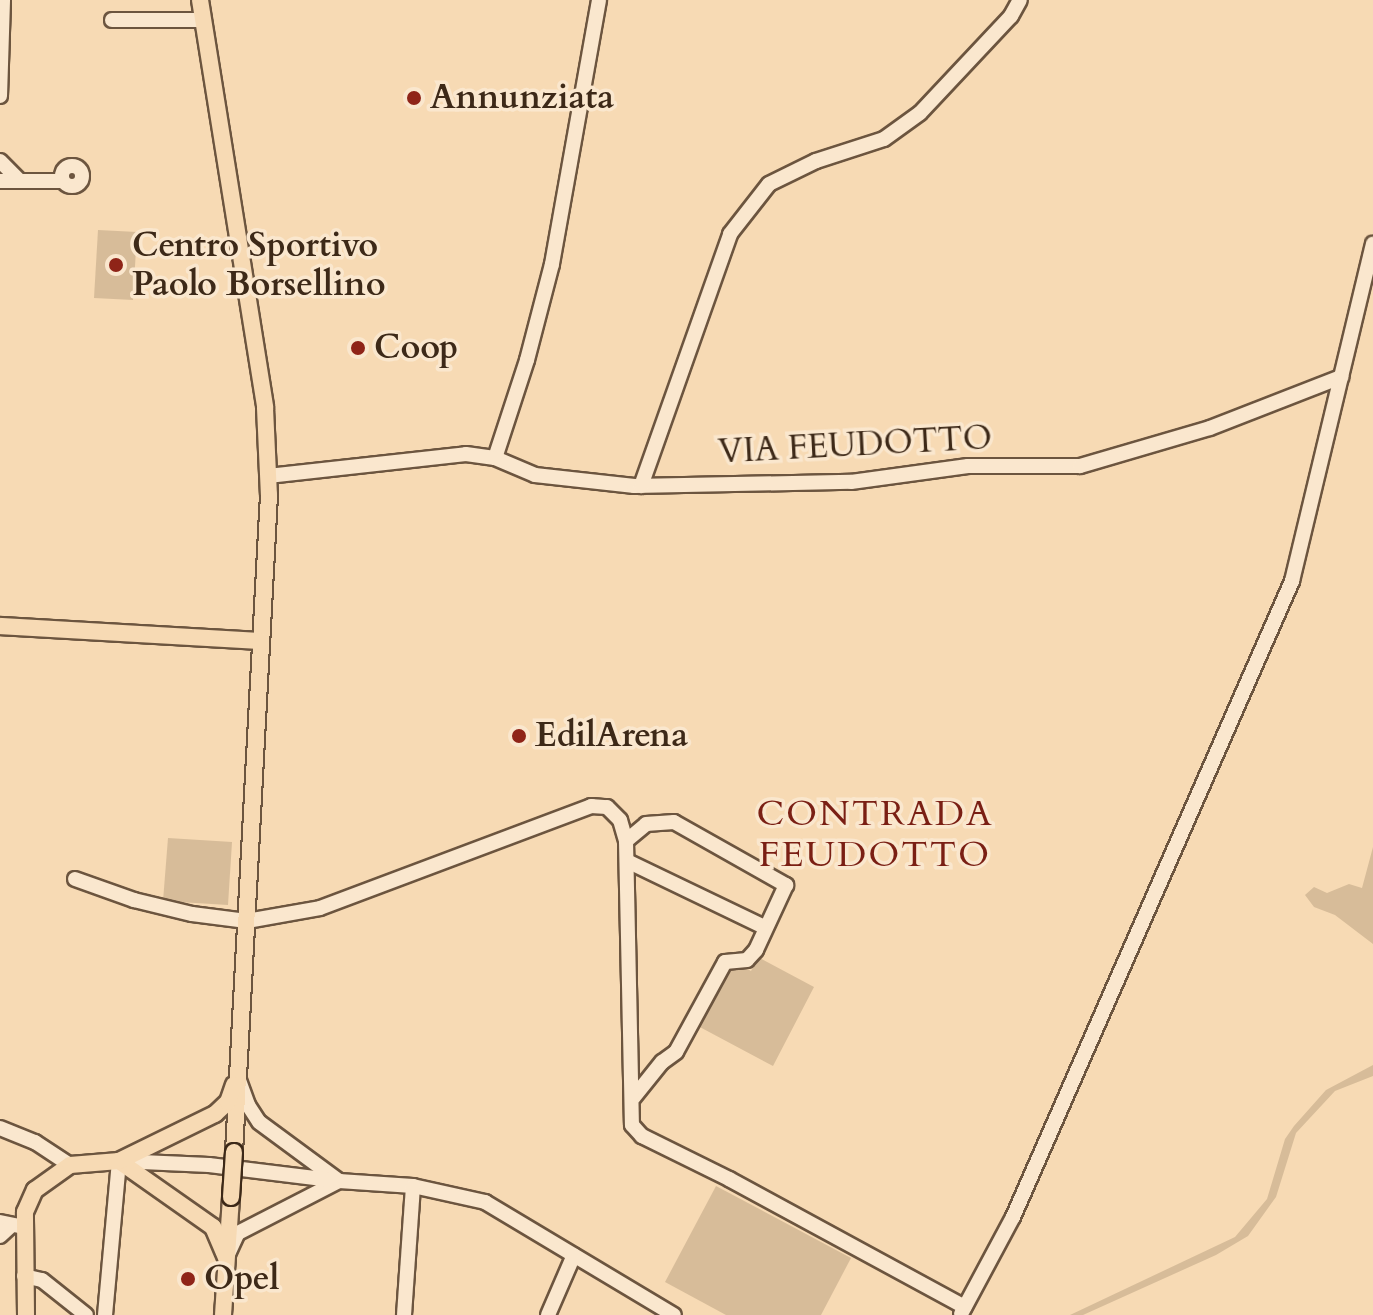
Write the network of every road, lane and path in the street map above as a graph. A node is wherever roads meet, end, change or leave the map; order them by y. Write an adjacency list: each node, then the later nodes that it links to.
1 (3, 0): 7 (street)
2 (200, 0): 6 (main road)
3 (599, 0): 14 (street)
4 (1020, 0): 16 (street)
5 (112, 20): 6 (street)
6 (202, 20): 15 (main road)
7 (0, 96)
8 (0, 161): 9 (street)
9 (19, 180): 10 (street); 11 (street)
10 (0, 181)
11 (62, 181)
12 (1373, 244): 13 (street)
13 (1341, 377): 16 (street, VIA FEUDOTTO); 36 (street)
14 (495, 458): 15 (street, VIA FEUDOTTO); 16 (street, VIA FEUDOTTO)
15 (268, 476): 18 (main road)
16 (641, 486)
17 (0, 626): 18 (main road)
18 (261, 641): 22 (main road)
19 (626, 841): 20 (street); 22 (street); 23 (street)
20 (627, 861): 23 (street); 25 (street)
21 (75, 879): 22 (street)
22 (247, 921): 24 (main road)
23 (764, 927): 25 (street)
24 (238, 1076): 27 (main road); 29 (street); 34 (main road, bridge)
25 (634, 1097): 36 (street)
26 (0, 1128): 28 (street)
27 (119, 1161): 28 (main road); 29 (street); 34 (main road); 39 (street)
28 (70, 1165): 31 (main road)
29 (339, 1181): 30 (street); 34 (street)
30 (413, 1186): 33 (street); 41 (street)
31 (12, 1225): 32 (street); 35 (main road)
32 (0, 1236)
33 (574, 1255): 42 (street); 43 (street)
34 (226, 1257): 40 (main road)
35 (24, 1276): 37 (main road); 38 (street)
36 (963, 1311)
37 (26, 1315)
38 (86, 1315)
39 (105, 1315)
40 (223, 1315)
41 (404, 1315)
42 (548, 1315)
43 (674, 1315)

